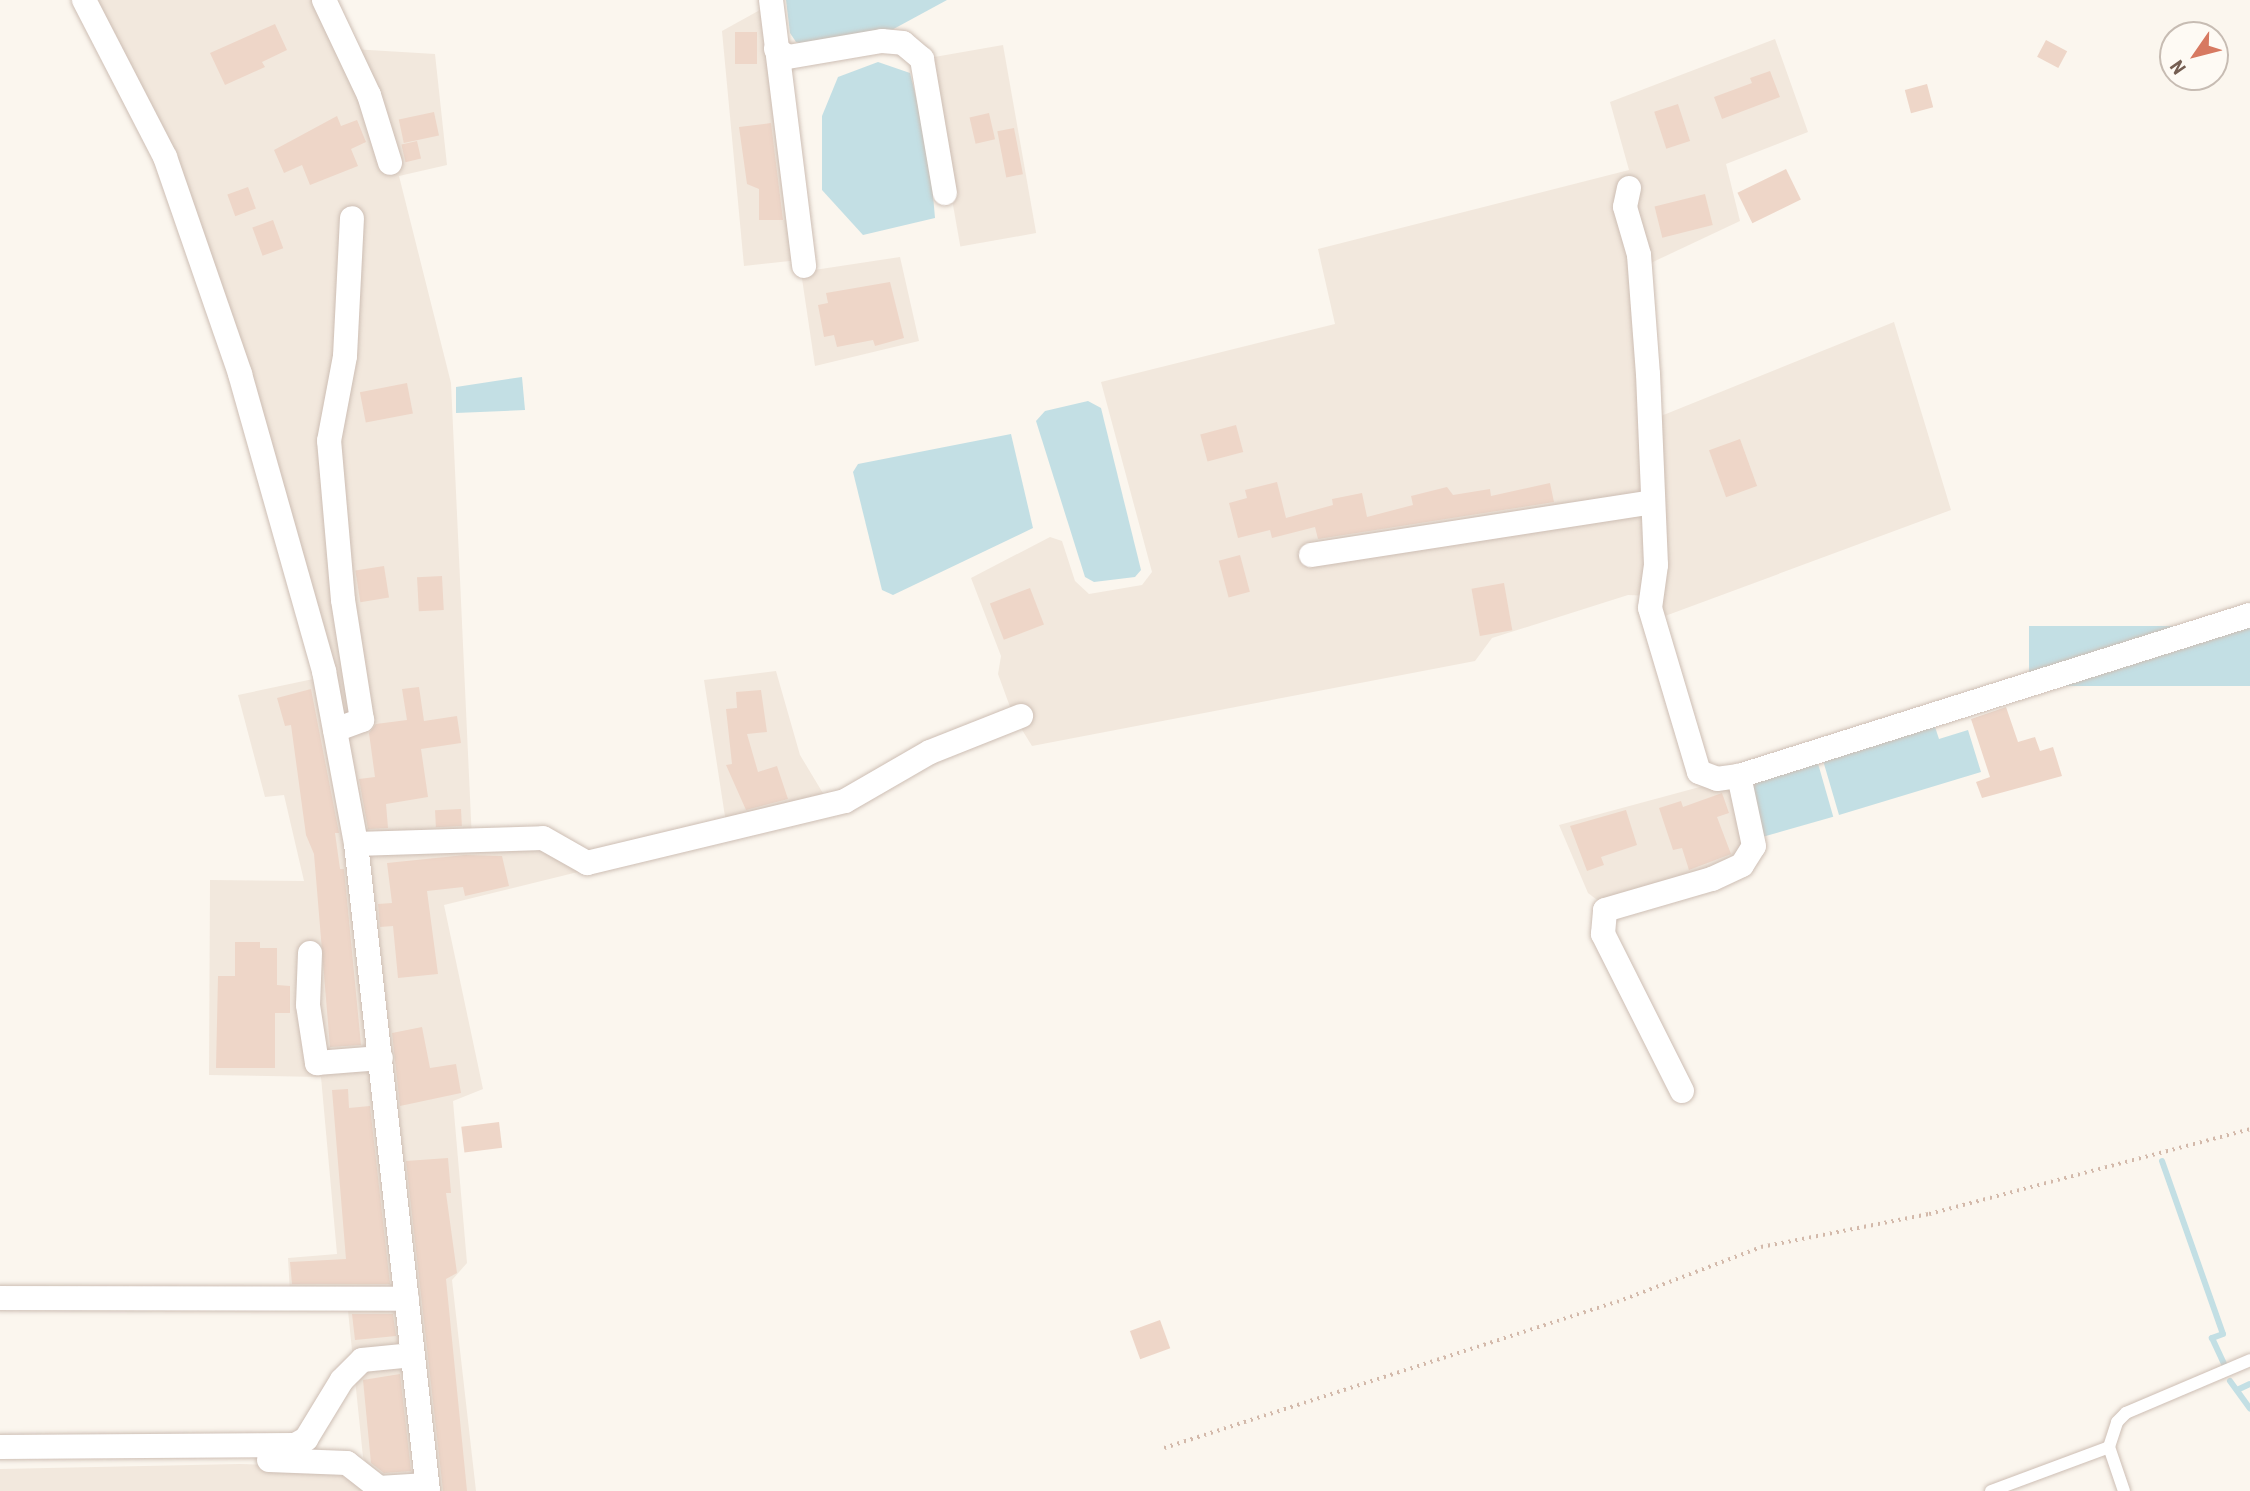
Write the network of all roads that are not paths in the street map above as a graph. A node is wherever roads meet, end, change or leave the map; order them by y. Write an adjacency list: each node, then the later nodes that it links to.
1 (84, 0): 14 (street)
2 (324, 0): 5 (street)
3 (771, 0): 4 (street)
4 (776, 49): 7 (street); 9 (street)
5 (390, 163)
6 (1629, 188): 10 (street)
7 (945, 193)
8 (352, 218): 14 (street)
9 (804, 266)
10 (1652, 502): 11 (street); 15 (street)
11 (1311, 555)
12 (2250, 615): 15 (street)
13 (1021, 716): 16 (street)
14 (335, 730): 16 (street)
15 (1739, 776): 19 (street)
16 (356, 844): 18 (street)
17 (310, 953): 18 (street)
18 (380, 1058): 21 (street)
19 (1682, 1091)
20 (0, 1298): 21 (street)
21 (407, 1299): 22 (street)
22 (413, 1355): 24 (street); 27 (street)
23 (2250, 1360): 25 (lane)
24 (0, 1447)
25 (2109, 1447): 28 (lane); 29 (lane)
26 (0, 1464): 27 (street)
27 (428, 1488)
28 (1991, 1491)
29 (2124, 1491)

